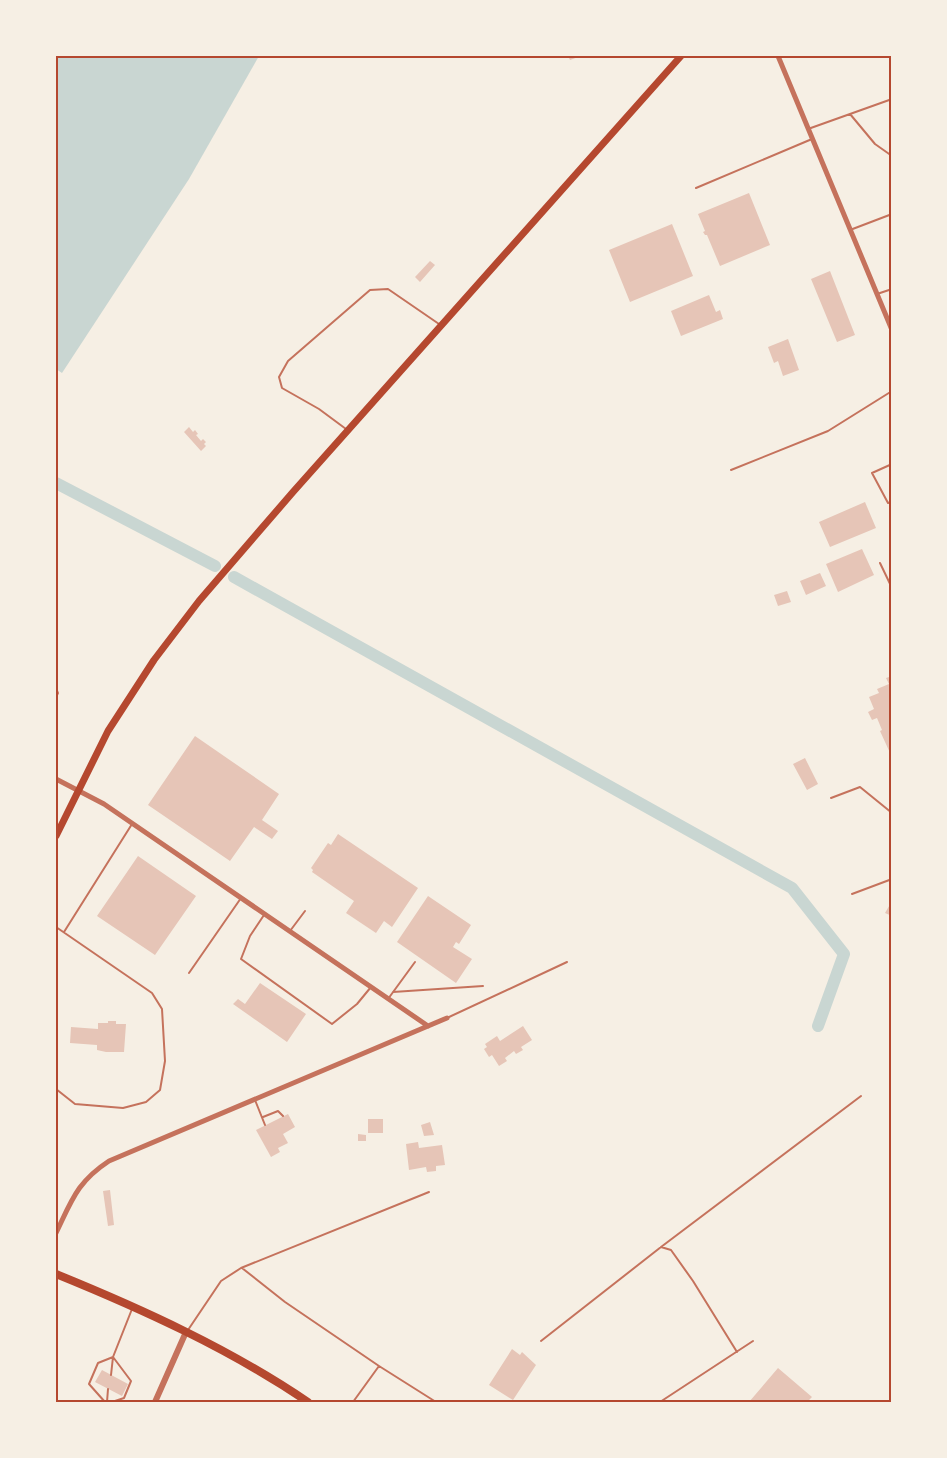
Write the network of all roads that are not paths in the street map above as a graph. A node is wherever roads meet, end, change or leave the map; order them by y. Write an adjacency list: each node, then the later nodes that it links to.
1 (681, 56): 13 (main road)
2 (778, 56): 5 (street)
3 (891, 99): 4 (lane)
4 (850, 114): 5 (lane); 7 (lane)
5 (808, 129): 6 (street)
6 (812, 139): 8 (lane); 10 (street)
7 (891, 156)
8 (696, 188)
9 (891, 214): 10 (lane)
10 (850, 230): 12 (street)
11 (891, 289): 12 (lane)
12 (876, 294): 14 (street)
13 (442, 325): 16 (main road); 16 (lane)
14 (891, 330)
15 (891, 391): 18 (lane)
16 (348, 430): 25 (main road)
17 (891, 464): 19 (lane)
18 (731, 470)
19 (891, 502)
20 (880, 562): 21 (lane)
21 (891, 588)
22 (56, 688): 23 (lane)
23 (56, 698)
24 (56, 779): 25 (street)
25 (78, 789): 28 (street); 29 (main road)
26 (831, 798): 27 (lane)
27 (891, 813)
28 (132, 824): 32 (street); 37 (lane)
29 (56, 836)
30 (891, 879): 31 (lane)
31 (852, 894)
32 (241, 898): 34 (street); 40 (lane)
33 (305, 910): 36 (lane)
34 (264, 914): 36 (street); 42 (lane)
35 (56, 927): 37 (lane)
36 (290, 931): 42 (street)
37 (64, 932): 47 (lane)
38 (415, 962): 43 (lane)
39 (567, 962): 45 (lane)
40 (189, 973)
41 (483, 986): 43 (lane)
42 (371, 987): 44 (street)
43 (393, 992): 44 (lane)
44 (388, 999): 46 (street)
45 (447, 1018): 46 (street)
46 (428, 1026): 49 (street)
47 (56, 1089)
48 (861, 1096): 55 (lane)
49 (255, 1099): 51 (lane); 54 (street)
50 (283, 1116): 51 (lane)
51 (262, 1118): 52 (lane)
52 (265, 1125)
53 (429, 1192): 56 (lane)
54 (56, 1233)
55 (661, 1247): 60 (lane); 62 (lane)
56 (242, 1268): 59 (lane); 64 (lane)
57 (56, 1274): 58 (main road)
58 (133, 1307): 59 (main road); 63 (lane)
59 (186, 1332): 69 (street); 70 (main road)
60 (541, 1341)
61 (753, 1341): 62 (lane)
62 (737, 1352): 73 (lane)
63 (114, 1358): 65 (lane); 67 (lane); 68 (lane)
64 (379, 1366): 71 (lane); 72 (lane)
65 (111, 1375)
66 (108, 1389): 67 (lane)
67 (106, 1402)
68 (112, 1402)
69 (154, 1402)
70 (308, 1402)
71 (353, 1402)
72 (436, 1402)
73 (660, 1402)

